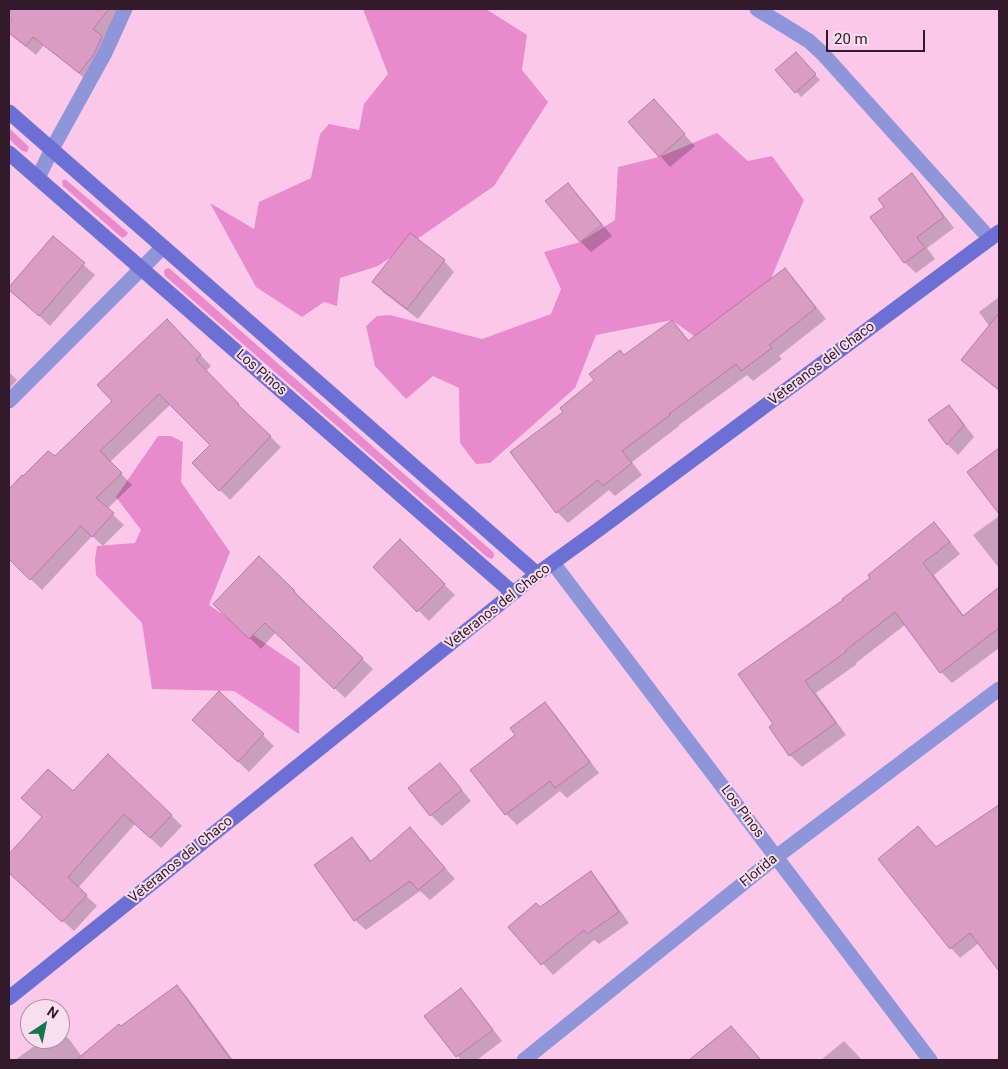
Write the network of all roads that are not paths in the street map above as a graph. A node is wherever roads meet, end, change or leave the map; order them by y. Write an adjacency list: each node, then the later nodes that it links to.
1 (125, 9): 4 (street)
2 (757, 9): 7 (street)
3 (9, 112): 4 (street)
4 (52, 149): 6 (street); 8 (street)
5 (9, 153): 6 (street, Los Pinos)
6 (38, 178): 9 (street, Los Pinos)
7 (994, 236): 11 (street, Veteranos del Chaco)
8 (163, 247): 9 (street); 12 (street)
9 (141, 269): 10 (street); 13 (street, Los Pinos)
10 (9, 401)
11 (554, 563): 12 (street, Veteranos del Chaco); 15 (street, Los Pinos)
12 (537, 574): 13 (street, Veteranos del Chaco)
13 (514, 593): 16 (street, Veteranos del Chaco)
14 (999, 689): 15 (street, Florida)
15 (776, 857): 17 (street, Florida); 18 (street, Los Pinos)
16 (9, 998)
17 (524, 1060)
18 (930, 1060)

